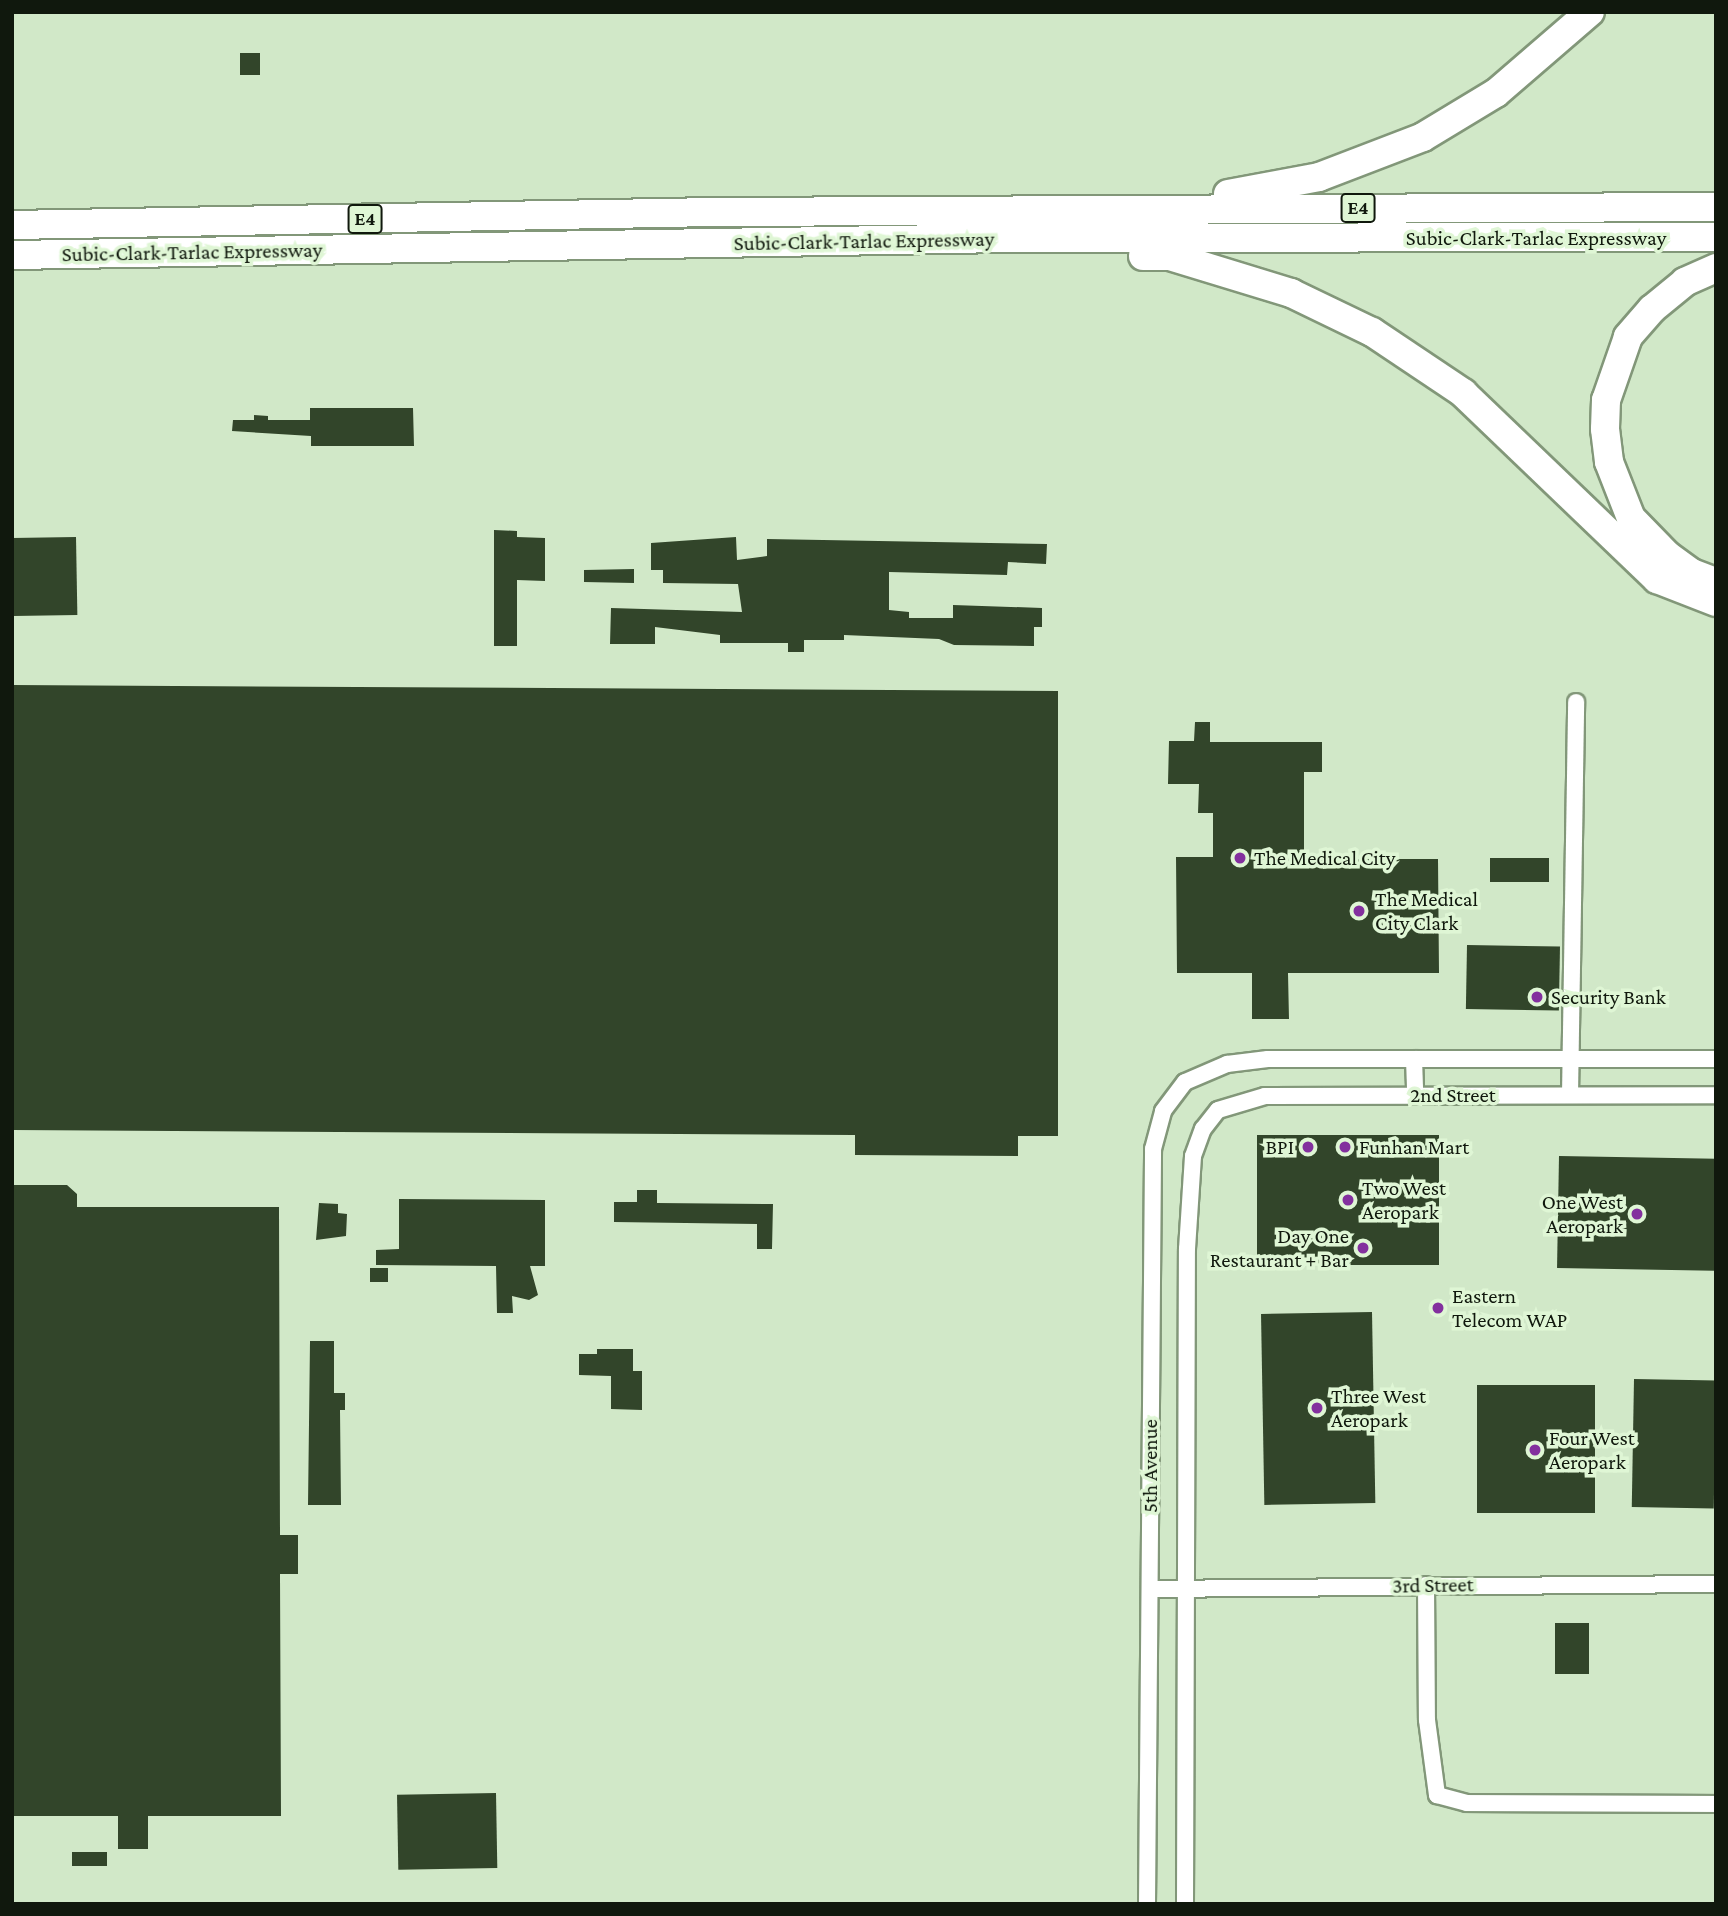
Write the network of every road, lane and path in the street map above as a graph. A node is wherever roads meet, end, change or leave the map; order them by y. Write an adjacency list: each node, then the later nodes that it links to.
1 (1590, 12): 3 (highway)
2 (1716, 207): 3 (highway, Subic-Clark-Tarlac Expressway / E4)
3 (1001, 209): 4 (highway, Subic-Clark-Tarlac Expressway / E4)
4 (12, 225)
5 (1716, 237): 6 (highway, Subic-Clark-Tarlac Expressway / E4)
6 (1005, 239): 7 (highway, Subic-Clark-Tarlac Expressway / E4); 10 (highway)
7 (12, 255)
8 (1716, 268): 9 (highway)
9 (1716, 582)
10 (1716, 602)
11 (1576, 702): 13 (street)
12 (1414, 1059): 13 (street, 2nd Street); 15 (street, 2nd Street); 17 (street)
13 (1570, 1059): 14 (street, 2nd Street); 18 (street)
14 (1716, 1059)
15 (1227, 1064): 22 (street, 5th Avenue)
16 (1716, 1094): 18 (street, 2nd Street)
17 (1415, 1095): 18 (street, 2nd Street); 19 (street, 2nd Street)
18 (1570, 1095)
19 (1203, 1129): 23 (street, 5th Avenue)
20 (1716, 1584): 21 (street, 3rd Street)
21 (1426, 1585): 23 (street, 3rd Street); 24 (street)
22 (1150, 1588): 23 (street, 3rd Street); 25 (street, 5th Avenue)
23 (1186, 1588): 26 (street, 5th Avenue)
24 (1716, 1804)
25 (1147, 1904)
26 (1185, 1904)

